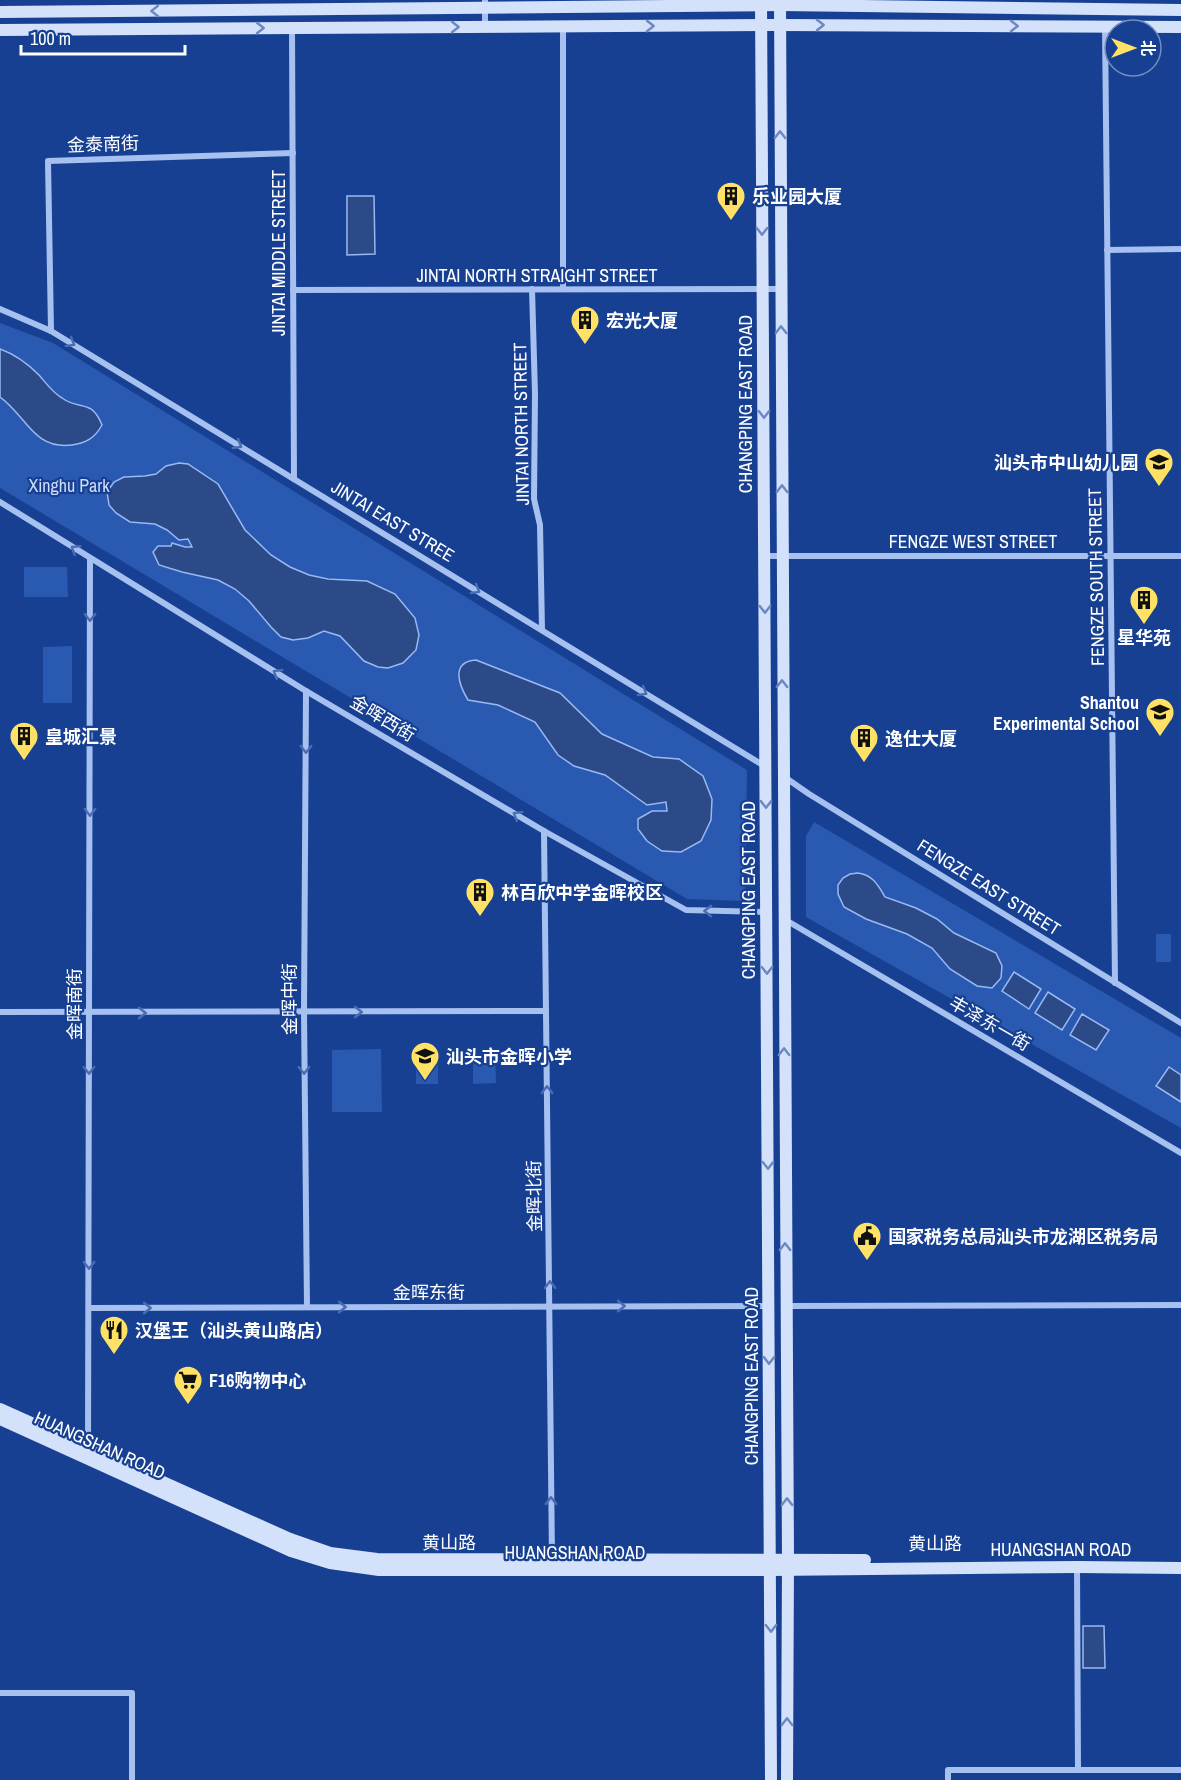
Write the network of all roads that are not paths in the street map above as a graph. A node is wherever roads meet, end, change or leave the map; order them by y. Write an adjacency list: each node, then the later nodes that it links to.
1 (761, 3): 2 (street); 3 (street); 9 (street, CHANGPING EAST ROAD)
2 (780, 3): 4 (street); 10 (street, CHANGPING EAST ROAD)
3 (485, 4): 5 (street, one-way to 5); 12 (street)
4 (886, 4): 6 (street)
5 (125, 5): 8 (street)
6 (1149, 5): 7 (street)
7 (1174, 7)
8 (0, 12)
9 (761, 25): 10 (street); 11 (street, one-way to 9); 22 (street, CHANGPING EAST ROAD, one-way to 22)
10 (780, 25): 13 (street, one-way to 13); 23 (street, CHANGPING EAST ROAD, one-way to 10)
11 (563, 26): 12 (street); 26 (street)
12 (485, 27): 16 (street, one-way to 12)
13 (1103, 27)
14 (1163, 27): 15 (street)
15 (1181, 27)
16 (292, 28): 17 (street, one-way to 16); 19 (street, JINTAI MIDDLE STREET)
17 (0, 30)
18 (1105, 78): 21 (street, FENGZE SOUTH STREET)
19 (293, 153): 24 (street, JINTAI MIDDLE STREET); 28 (street, 金泰南街)
20 (1181, 249): 21 (street)
21 (1107, 250): 33 (street, FENGZE SOUTH STREET)
22 (763, 289): 23 (street, JINTAI NORTH STRAIGHT STREET); 26 (street, JINTAI NORTH STRAIGHT STREET); 31 (street, CHANGPING EAST ROAD, one-way to 31)
23 (781, 289): 32 (street, CHANGPING EAST ROAD, one-way to 23)
24 (293, 290): 25 (street, JINTAI NORTH STRAIGHT STREET); 29 (street, JINTAI MIDDLE STREET)
25 (532, 290): 26 (street, JINTAI NORTH STRAIGHT STREET); 36 (street, JINTAI NORTH STREET)
26 (563, 290)
27 (0, 309): 28 (street, JINTAI EAST STREE)
28 (51, 331): 29 (street, JINTAI EAST STREE, one-way to 29)
29 (294, 479): 36 (street, JINTAI EAST STREE, one-way to 36)
30 (0, 502): 35 (street, 金晖西街, one-way to 30)
31 (764, 556): 32 (street, FENGZE WEST STREET); 38 (street, CHANGPING EAST ROAD, one-way to 38)
32 (782, 556): 33 (street, FENGZE WEST STREET); 39 (street, CHANGPING EAST ROAD, one-way to 32)
33 (1111, 556): 34 (street, FENGZE WEST STREET); 43 (street, FENGZE SOUTH STREET)
34 (1181, 556)
35 (90, 559): 37 (street, 金晖西街, one-way to 35); 47 (street, 金晖南街, one-way to 47)
36 (542, 630): 38 (street, JINTAI EAST STREE, one-way to 38)
37 (306, 691): 40 (street, 金晖西街, one-way to 37); 46 (street, 金晖中街, one-way to 46)
38 (766, 767): 41 (street, CHANGPING EAST ROAD, one-way to 41)
39 (783, 776): 42 (street, CHANGPING EAST ROAD); 43 (street, FENGZE EAST STREET)
40 (543, 831): 41 (street, 金晖西街, one-way to 40); 44 (street, 金晖北街)
41 (766, 912): 51 (street, CHANGPING EAST ROAD, one-way to 51)
42 (783, 919): 49 (street, 丰泽东一街); 52 (street, CHANGPING EAST ROAD, one-way to 42)
43 (1115, 982): 48 (street, FENGZE EAST STREET)
44 (546, 1011): 46 (street, one-way to 44); 54 (street, 金晖北街, one-way to 44)
45 (0, 1012): 47 (street)
46 (304, 1012): 47 (street, one-way to 46); 53 (street, 金晖中街, one-way to 53)
47 (89, 1013): 55 (street, 金晖南街, one-way to 55)
48 (1181, 1023)
49 (1181, 1153)
50 (1181, 1305): 52 (street)
51 (769, 1306): 54 (street, 金晖东街, one-way to 51); 61 (street, CHANGPING EAST ROAD, one-way to 61)
52 (785, 1306): 62 (street, CHANGPING EAST ROAD, one-way to 52)
53 (307, 1307): 54 (street, 金晖东街, one-way to 54); 55 (street, 金晖东街, one-way to 53)
54 (550, 1307): 59 (street, 金晖北街, one-way to 54)
55 (89, 1308): 58 (street, 金晖南街)
56 (0, 1409): 58 (street, 黄山路)
57 (0, 1419): 61 (street, HUANGSHAN ROAD)
58 (88, 1449): 59 (street, 黄山路)
59 (552, 1560): 61 (street, 黄山路)
60 (1181, 1562): 62 (street, 黄山路)
61 (771, 1565): 62 (street, 黄山路); 69 (street, CHANGPING EAST ROAD, one-way to 69)
62 (788, 1565): 63 (street, HUANGSHAN ROAD); 70 (street, CHANGPING EAST ROAD, one-way to 62)
63 (1077, 1567): 64 (street, HUANGSHAN ROAD); 66 (street)
64 (1181, 1568)
65 (0, 1693): 68 (street)
66 (1078, 1770): 67 (street); 71 (street)
67 (1181, 1770)
68 (132, 1780)
69 (771, 1780)
70 (787, 1780)
71 (948, 1780)

